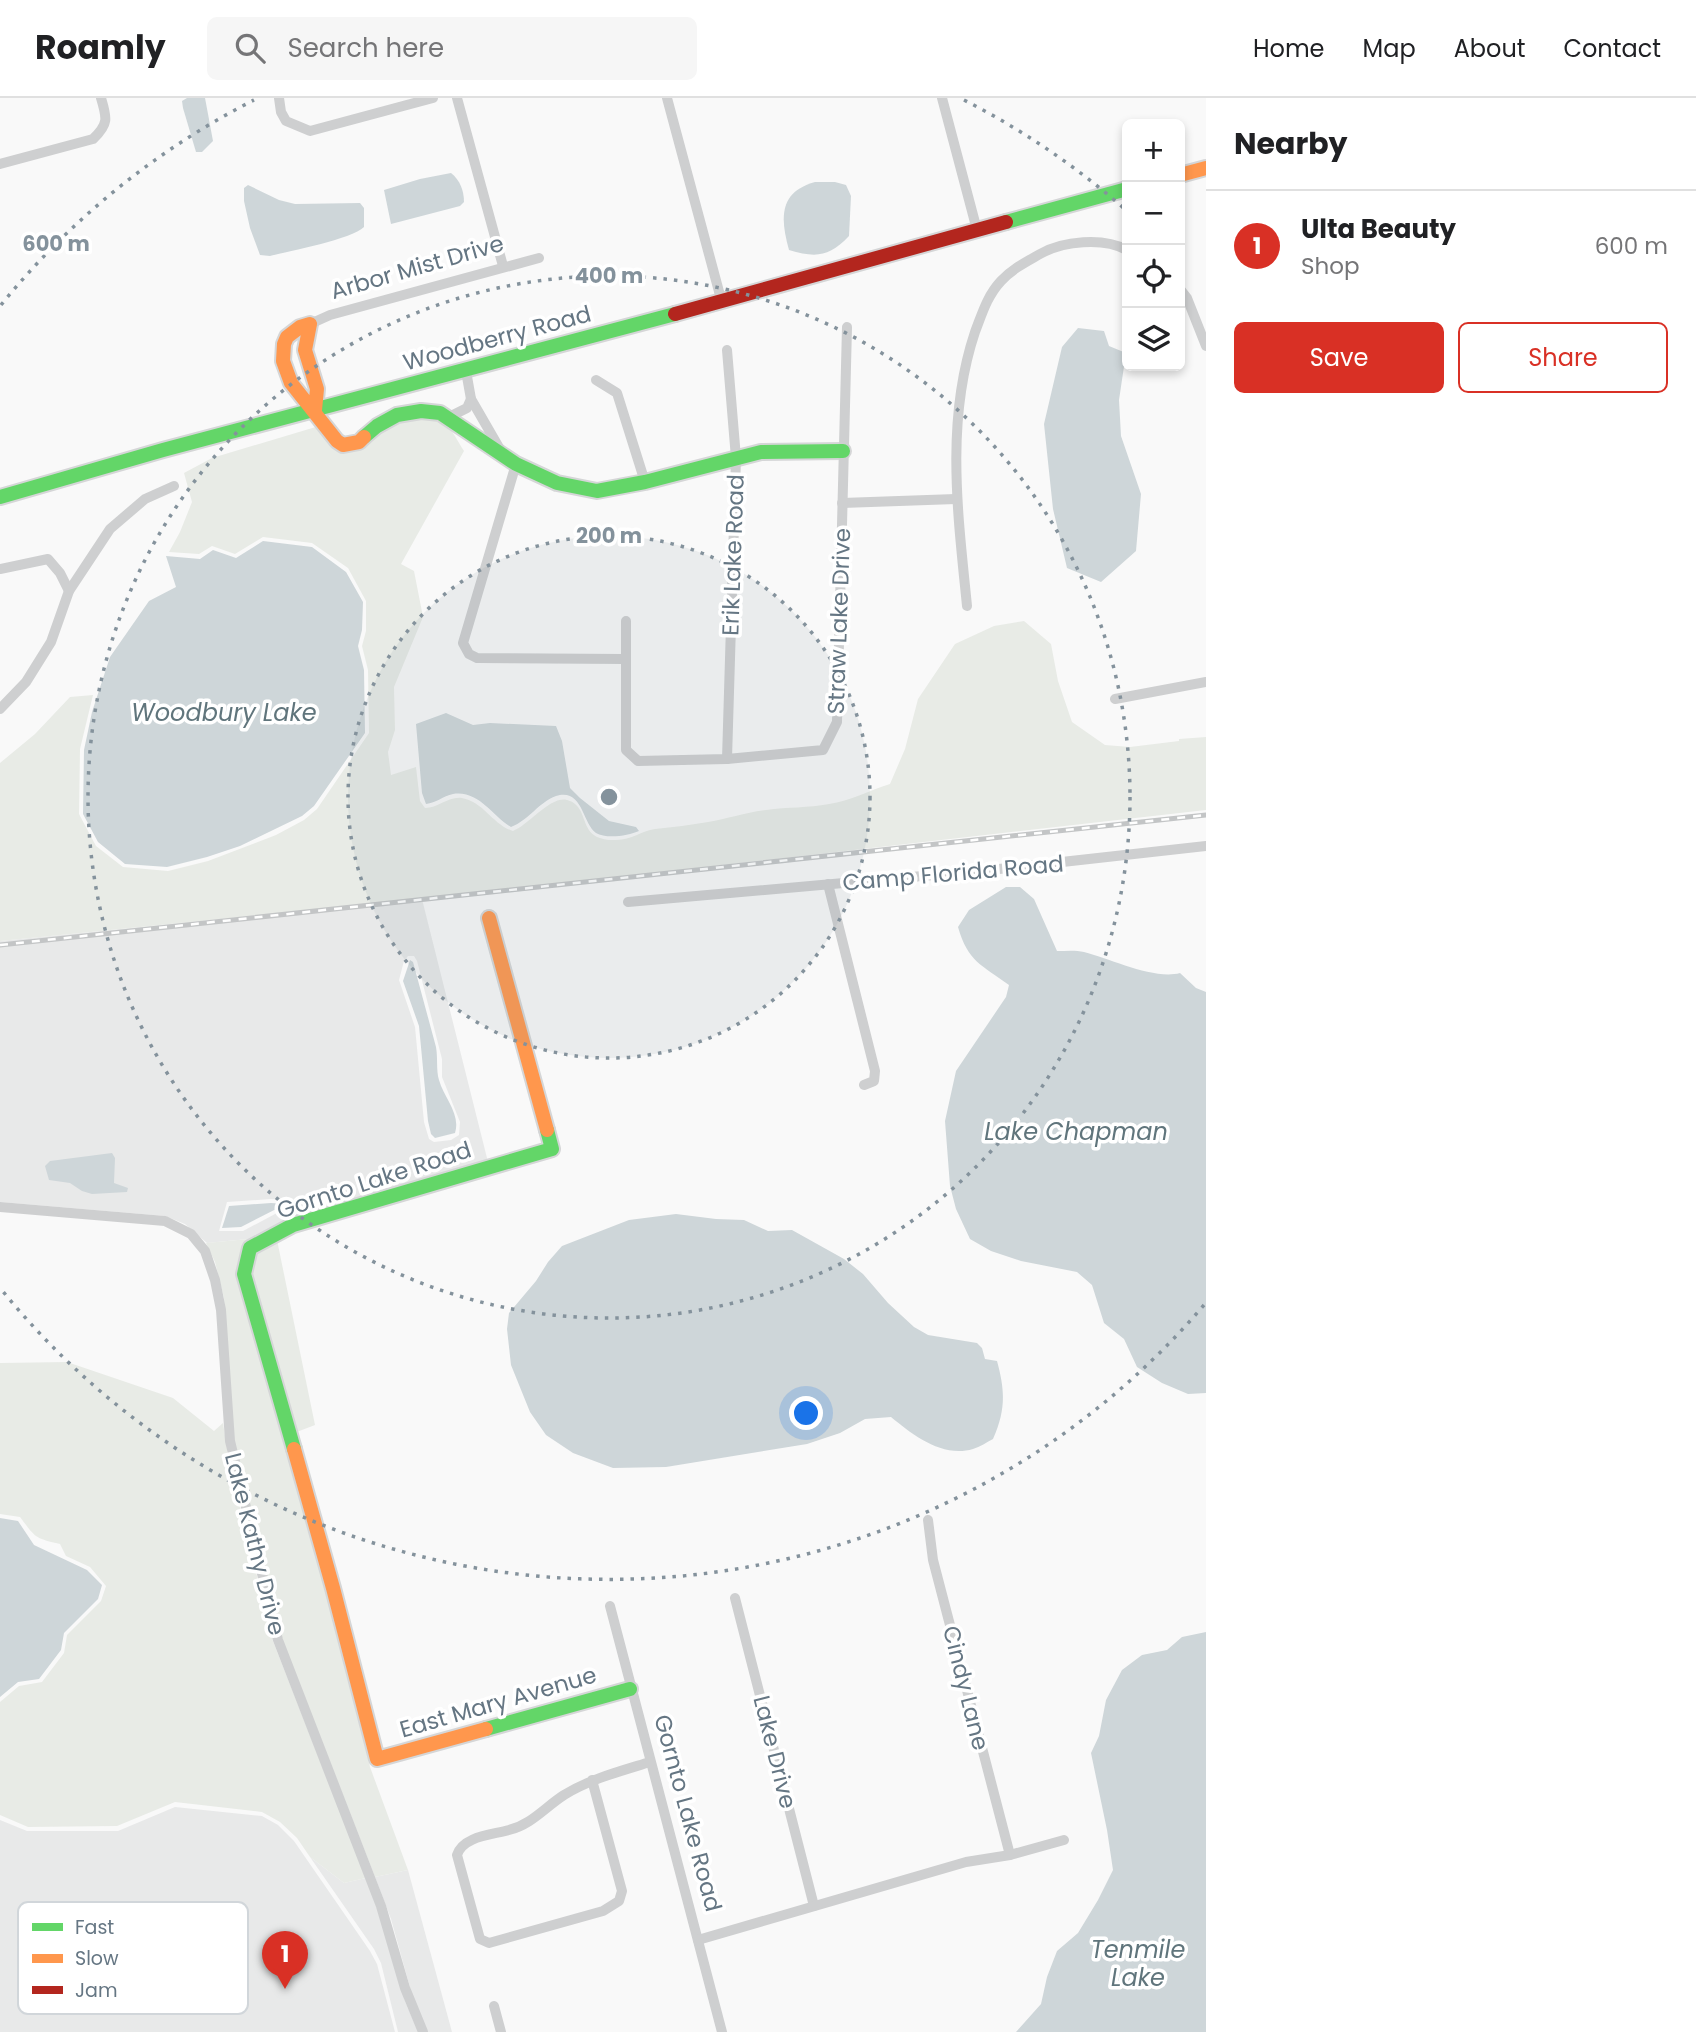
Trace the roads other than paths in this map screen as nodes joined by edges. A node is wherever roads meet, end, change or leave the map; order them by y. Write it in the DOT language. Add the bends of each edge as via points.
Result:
graph roads {
  1 [pos="102,98"];
  2 [pos="279,98"];
  3 [pos="433,98"];
  4 [pos="457,98"];
  5 [pos="667,98"];
  6 [pos="942,98"];
  7 [pos="0,162"];
  8 [pos="1206,168"];
  9 [pos="1185,174"];
  10 [pos="1122,190"];
  11 [pos="977,230"];
  12 [pos="1122,248"];
  13 [pos="539,258"];
  14 [pos="503,266"];
  15 [pos="1185,295"];
  16 [pos="721,299"];
  17 [pos="310,324"];
  18 [pos="847,327"];
  19 [pos="285,342"];
  20 [pos="306,345"];
  21 [pos="1206,346"];
  22 [pos="727,350"];
  23 [pos="466,371"];
  24 [pos="596,380"];
  25 [pos="471,399"];
  26 [pos="315,410"];
  27 [pos="447,418"];
  28 [pos="843,451"];
  29 [pos="736,458"];
  30 [pos="510,461"];
  31 [pos="645,482"];
  32 [pos="174,486"];
  33 [pos="0,497"];
  34 [pos="956,499"];
  35 [pos="842,503"];
  36 [pos="0,569"];
  37 [pos="69,592"];
  38 [pos="967,606"];
  39 [pos="626,621"];
  40 [pos="625,659"];
  41 [pos="1206,682"];
  42 [pos="1115,699"];
  43 [pos="0,709"];
  44 [pos="727,760"];
  45 [pos="1206,846"];
  46 [pos="828,884"];
  47 [pos="628,902"];
  48 [pos="489,918"];
  49 [pos="864,1085"];
  50 [pos="0,1207"];
  51 [pos="928,1520"];
  52 [pos="735,1598"];
  53 [pos="610,1606"];
  54 [pos="631,1689"];
  55 [pos="377,1759"];
  56 [pos="650,1762"];
  57 [pos="592,1780"];
  58 [pos="1063,1840"];
  59 [pos="1010,1854"];
  60 [pos="814,1906"];
  61 [pos="698,1940"];
  62 [pos="494,2006"];
  63 [pos="423,2032"];
  64 [pos="501,2032"];
  65 [pos="722,2032"];
  1 -- 7 [label="street" via="104,129 93,139"];
  2 -- 3 [label="street" via="286,121 310,131"];
  4 -- 14 [label="street"];
  5 -- 16 [label="street"];
  6 -- 11 [label="street"];
  8 -- 9 [label="street"];
  10 -- 11 [label="street, Woodberry Road"];
  11 -- 16 [label="street, Woodberry Road"];
  12 -- 34 [label="street" via="1085,242 1048,249 1014,268 987,299 966,359 956,426"];
  13 -- 14 [label="street, Arbor Mist Drive"];
  14 -- 17 [label="street, Arbor Mist Drive"];
  15 -- 21 [label="street"];
  16 -- 23 [label="street, Woodberry Road"];
  17 -- 19 [label="street, Arbor Mist Drive" via="298,327"];
  17 -- 20 [label="street, Arbor Mist Drive"];
  18 -- 28 [label="street, Straw Lake Drive"];
  19 -- 20 [label="street"];
  19 -- 26 [label="street" via="282,349 289,380"];
  20 -- 26 [label="street, Arbor Mist Drive" via="317,388"];
  22 -- 29 [label="street, Erik Lake Road"];
  23 -- 25 [label="street"];
  23 -- 26 [label="street, Woodberry Road"];
  24 -- 31 [label="street" via="617,393"];
  25 -- 27 [label="street" via="467,408"];
  25 -- 30 [label="street"];
  26 -- 27 [label="street" via="330,437 343,445 359,442 397,415 421,411"];
  26 -- 33 [label="street, Woodberry Road"];
  27 -- 30 [label="street"];
  28 -- 29 [label="street" via="761,452"];
  28 -- 35 [label="street, Straw Lake Drive"];
  29 -- 31 [label="street"];
  29 -- 44 [label="street, Erik Lake Road"];
  30 -- 31 [label="street" via="557,483 597,491"];
  30 -- 40 [label="street" via="463,643 469,654 477,658"];
  32 -- 37 [label="street" via="145,499 110,529"];
  34 -- 35 [label="street"];
  34 -- 38 [label="street"];
  35 -- 44 [label="street, Straw Lake Drive" via="837,722 823,750"];
  36 -- 37 [label="street" via="48,559"];
  37 -- 43 [label="street" via="51,642 26,682"];
  39 -- 40 [label="street, Straw Lake Drive"];
  40 -- 44 [label="street, Straw Lake Drive" via="626,750 638,761"];
  41 -- 42 [label="street"];
  45 -- 46 [label="street, Camp Florida Road"];
  46 -- 47 [label="street"];
  46 -- 49 [label="street, Camp Florida Road" via="875,1071 874,1081"];
  48 -- 55 [label="street, Gornto Lake Road" via="552,1149 293,1225 250,1248 244,1274"];
  50 -- 63 [label="street, Lake Kathy Drive" via="165,1221 191,1234 205,1251 221,1310 230,1441 278,1640 377,1895"];
  51 -- 59 [label="street, Cindy Lane" via="933,1560"];
  52 -- 60 [label="street, Lake Drive"];
  53 -- 54 [label="street, Gornto Lake Road"];
  54 -- 55 [label="street, East Mary Avenue"];
  54 -- 56 [label="street, Gornto Lake Road"];
  56 -- 57 [label="street"];
  56 -- 61 [label="street, Gornto Lake Road"];
  57 -- 57 [label="street" via="562,1796 531,1822 467,1841 459,1849 480,1939 489,1942 603,1911 619,1901 622,1891"];
  58 -- 59 [label="street"];
  59 -- 60 [label="street" via="966,1862"];
  60 -- 61 [label="street"];
  61 -- 65 [label="street, Gornto Lake Road"];
  62 -- 64 [label="street"];
}
